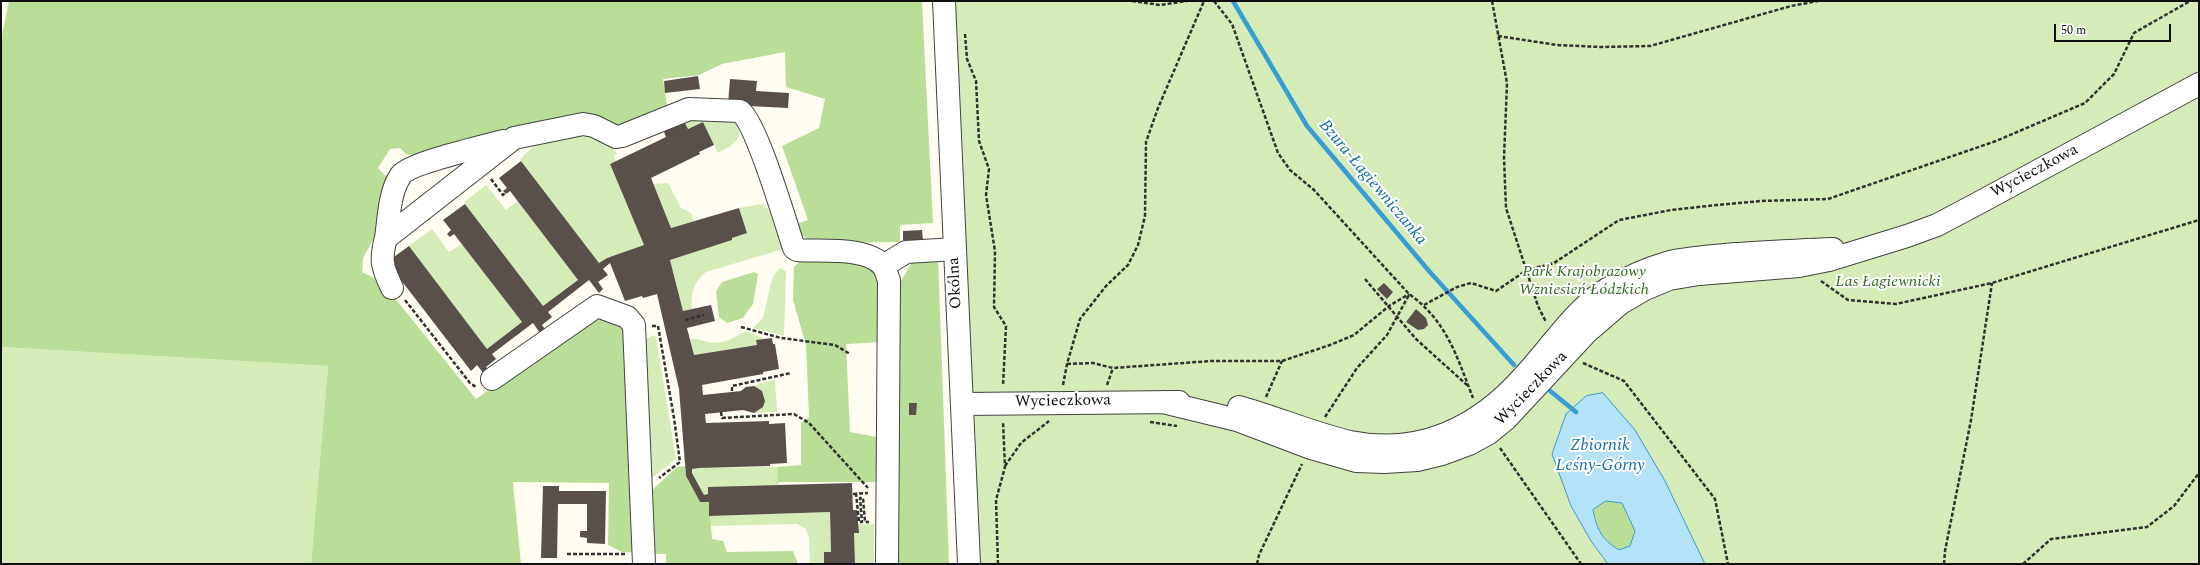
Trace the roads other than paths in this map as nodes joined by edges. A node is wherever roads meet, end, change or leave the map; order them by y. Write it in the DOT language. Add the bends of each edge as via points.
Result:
graph roads {
  1 [pos="944,1"];
  2 [pos="2199,84"];
  3 [pos="514,138"];
  4 [pos="386,238"];
  5 [pos="1866,247"];
  6 [pos="954,250"];
  7 [pos="883,266"];
  8 [pos="392,288"];
  9 [pos="492,379"];
  10 [pos="962,404"];
  11 [pos="1485,425"];
  12 [pos="644,564"];
  13 [pos="887,564"];
  14 [pos="969,564"];
  1 -- 6 [label="street, Okólna"];
  2 -- 5 [label="street, Wycieczkowa" via="1936,225"];
  3 -- 4 [label="street"];
  3 -- 4 [label="street" via="415,166 402,174 394,190"];
  3 -- 7 [label="street" via="583,124 594,126 616,137 689,109 740,111 746,116 756,138 794,248 852,252 870,256"];
  4 -- 8 [label="street" via="381,256 383,269"];
  5 -- 11 [label="street, Wycieczkowa" via="1829,260 1799,266 1699,274 1669,279 1644,289 1586,332 1521,404"];
  5 -- 11 [label="street, Wycieczkowa" via="1701,257 1670,262 1638,273 1607,289 1583,309 1500,401"];
  6 -- 7 [label="street" via="906,252"];
  6 -- 10 [label="street, Okólna"];
  7 -- 13 [label="street" via="890,280"];
  9 -- 12 [label="street" via="597,306 627,317 634,326"];
  10 -- 11 [label="street, Wycieczkowa" via="1163,402 1315,440 1378,444 1407,443"];
  10 -- 14 [label="street, Okólna"];
}
